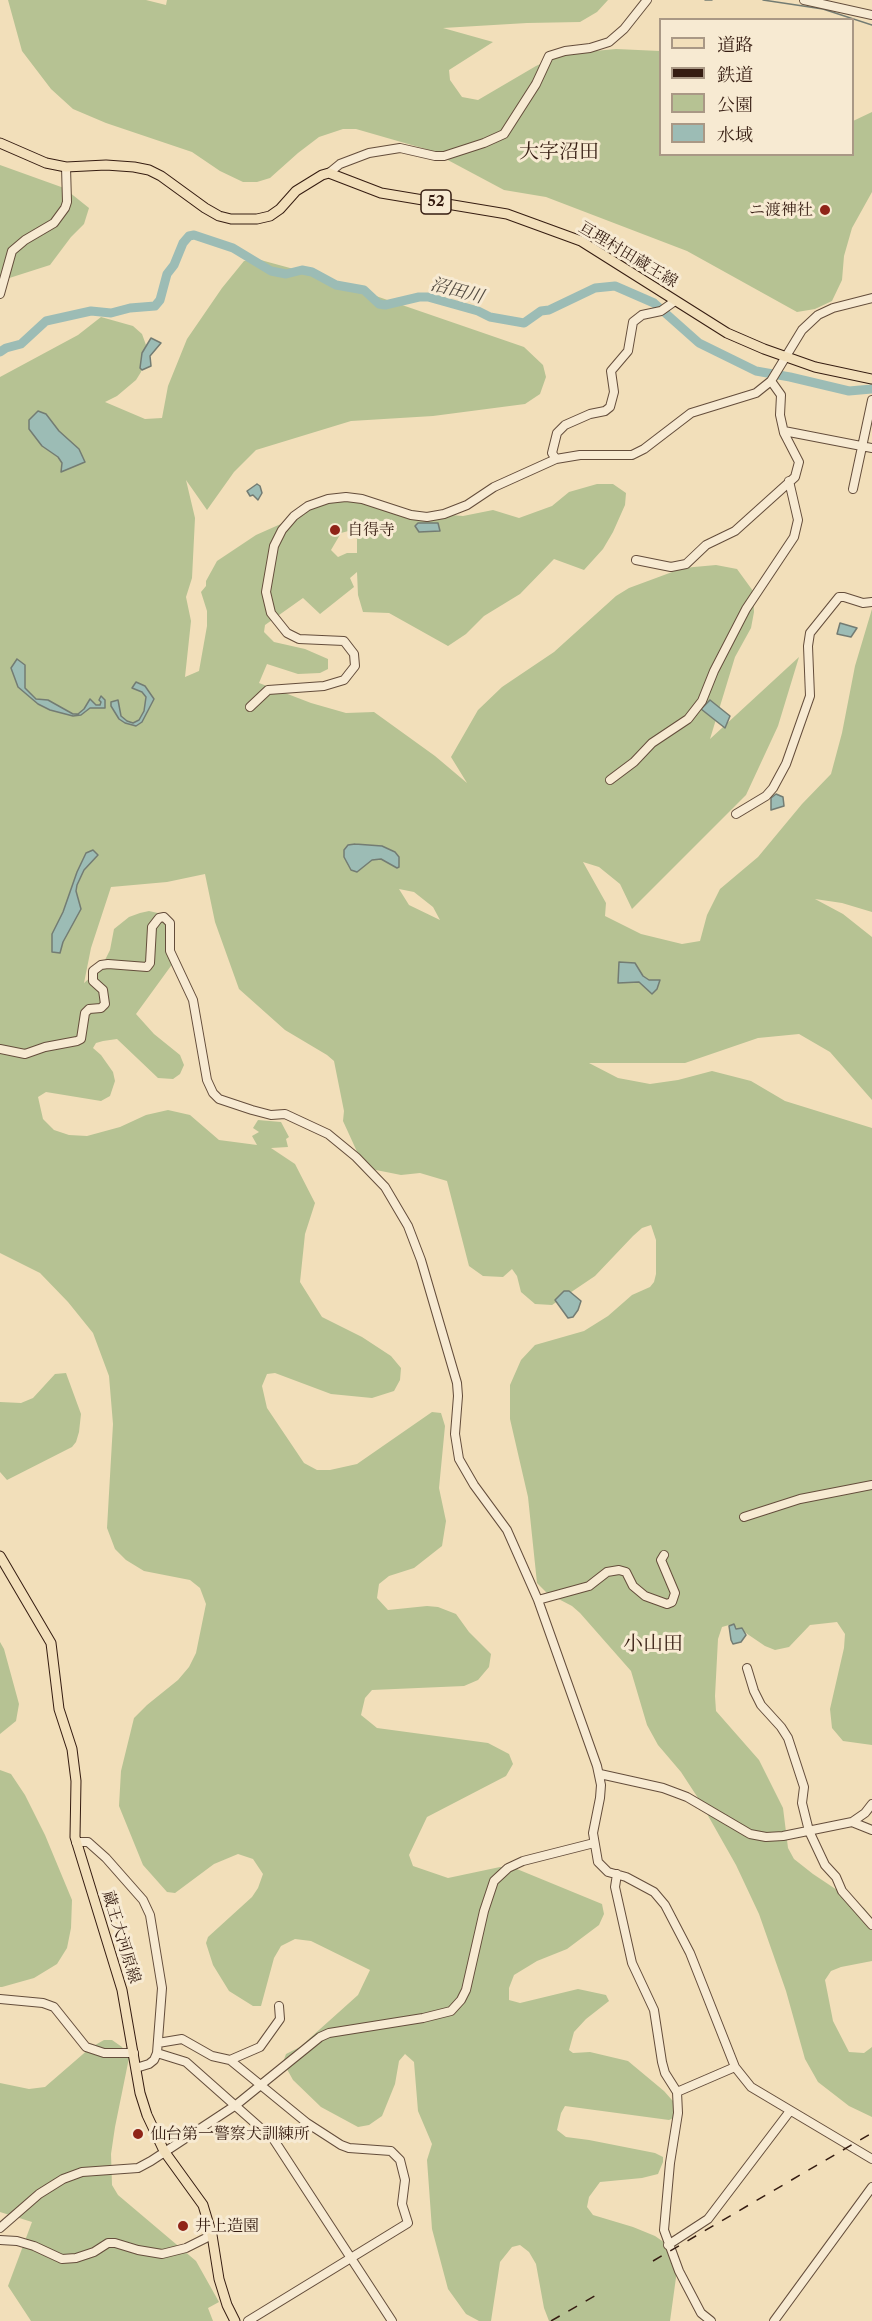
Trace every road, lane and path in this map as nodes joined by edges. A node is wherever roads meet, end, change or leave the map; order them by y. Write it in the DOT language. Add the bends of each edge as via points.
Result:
graph roads {
  1 [pos="647,0"];
  2 [pos="804,0"];
  3 [pos="872,15"];
  4 [pos="0,143"];
  5 [pos="66,168"];
  6 [pos="329,173"];
  7 [pos="0,294"];
  8 [pos="872,298"];
  9 [pos="675,301"];
  10 [pos="786,357"];
  11 [pos="872,379"];
  12 [pos="771,381"];
  13 [pos="872,400"];
  14 [pos="784,431"];
  15 [pos="862,446"];
  16 [pos="872,448"];
  17 [pos="556,459"];
  18 [pos="789,481"];
  19 [pos="853,489"];
  20 [pos="636,560"];
  21 [pos="872,602"];
  22 [pos="250,707"];
  23 [pos="609,780"];
  24 [pos="736,814"];
  25 [pos="0,1049"];
  26 [pos="872,1485"];
  27 [pos="744,1517"];
  28 [pos="664,1555"];
  29 [pos="0,1556"];
  30 [pos="538,1600"];
  31 [pos="747,1668"];
  32 [pos="600,1774"];
  33 [pos="872,1804"];
  34 [pos="852,1822"];
  35 [pos="872,1830"];
  36 [pos="809,1831"];
  37 [pos="76,1842"];
  38 [pos="594,1843"];
  39 [pos="616,1874"];
  40 [pos="872,1925"];
  41 [pos="0,1999"];
  42 [pos="279,2006"];
  43 [pos="158,2043"];
  44 [pos="134,2053"];
  45 [pos="156,2056"];
  46 [pos="230,2060"];
  47 [pos="735,2067"];
  48 [pos="136,2068"];
  49 [pos="262,2086"];
  50 [pos="677,2091"];
  51 [pos="236,2105"];
  52 [pos="790,2111"];
  53 [pos="164,2151"];
  54 [pos="872,2159"];
  55 [pos="872,2187"];
  56 [pos="0,2228"];
  57 [pos="212,2235"];
  58 [pos="0,2241"];
  59 [pos="668,2245"];
  60 [pos="350,2257"];
  61 [pos="235,2321"];
  62 [pos="249,2321"];
  63 [pos="392,2321"];
  64 [pos="711,2321"];
  65 [pos="774,2321"];
  1 -- 6 [label="street" via="609,42 549,56 504,134 444,156 400,148 369,153 340,164"];
  2 -- 3 [label="street"];
  4 -- 5 [label="main road"];
  5 -- 6 [label="main road" via="106,165 149,170 219,216 246,219 270,216 296,191"];
  5 -- 7 [label="street" via="64,208 54,223 12,251"];
  6 -- 9 [label="main road, 亘理村田蔵王線 / 52" via="381,193 507,214 542,225 615,260"];
  8 -- 10 [label="street" via="818,315 802,330"];
  9 -- 10 [label="main road, 亘理村田蔵王線 / 52" via="727,333"];
  9 -- 17 [label="street" via="662,311 642,315 633,322 626,356 611,371 614,392 610,406 565,425 557,434 552,453"];
  10 -- 11 [label="main road, 亘理村田蔵王線 / 52"];
  10 -- 12 [label="street"];
  12 -- 14 [label="street" via="781,395"];
  12 -- 17 [label="street" via="756,393 691,413 632,455"];
  13 -- 15 [label="street"];
  14 -- 15 [label="street"];
  14 -- 18 [label="street" via="799,462 795,477"];
  15 -- 16 [label="street"];
  15 -- 19 [label="street"];
  17 -- 22 [label="street" via="494,486 444,514 411,515 346,497 308,506 294,516 274,546 266,592 271,613 286,633 299,639 344,641 354,654 355,666 344,680 324,686 268,690"];
  18 -- 20 [label="street" via="735,531 706,545 686,564 671,567"];
  18 -- 23 [label="street" via="798,520 794,537 746,609 702,701 688,719 652,743"];
  21 -- 24 [label="street" via="838,597 810,633 810,696 786,764 766,796"];
  25 -- 30 [label="street" via="25,1054 81,1039 85,1013 105,1004 103,990 93,981 93,971 108,964 147,967 152,927 159,918 170,923 170,951 193,1000 207,1080 213,1093 219,1099 252,1110 285,1114 328,1134 385,1187 408,1226 422,1260 457,1383 455,1434 459,1459 507,1530"];
  26 -- 27 [label="street" via="800,1499"];
  28 -- 30 [label="street" via="661,1560 675,1593 667,1604 645,1596 633,1586 626,1572 619,1570 607,1572 589,1586"];
  29 -- 37 [label="main road, 蔵王大河原線" via="51,1643 59,1709 72,1749"];
  30 -- 32 [label="street"];
  31 -- 36 [label="street" via="761,1705 788,1738 804,1787 802,1803"];
  32 -- 36 [label="street" via="687,1797 758,1836"];
  32 -- 38 [label="street"];
  33 -- 34 [label="street"];
  34 -- 35 [label="street"];
  34 -- 36 [label="street"];
  36 -- 40 [label="street" via="842,1891"];
  37 -- 43 [label="street" via="88,1842 106,1858 147,1909 162,1988"];
  37 -- 44 [label="main road, 蔵王大河原線" via="114,1958"];
  38 -- 39 [label="street" via="601,1868"];
  38 -- 49 [label="street" via="523,1861 494,1881 466,1990 451,2011 329,2033"];
  39 -- 47 [label="street" via="640,1883 665,1905 690,1953"];
  39 -- 50 [label="street" via="615,1887 632,1963 654,2010 665,2073"];
  41 -- 44 [label="street" via="54,2007 86,2047 104,2053"];
  42 -- 46 [label="street" via="280,2019 260,2047"];
  43 -- 45 [label="street"];
  43 -- 46 [label="street" via="182,2039 212,2056"];
  44 -- 48 [label="main road, 蔵王大河原線"];
  45 -- 48 [label="street"];
  45 -- 51 [label="street" via="186,2062"];
  46 -- 49 [label="street"];
  47 -- 50 [label="street"];
  47 -- 52 [label="street" via="751,2087"];
  48 -- 53 [label="main road, 蔵王大河原線" via="147,2115"];
  49 -- 51 [label="street"];
  49 -- 60 [label="street" via="341,2145 391,2151 400,2160 405,2180 402,2204 408,2223"];
  50 -- 59 [label="street" via="678,2113 663,2230"];
  51 -- 53 [label="street"];
  51 -- 60 [label="street" via="274,2140"];
  52 -- 54 [label="street"];
  52 -- 59 [label="street" via="708,2219"];
  53 -- 56 [label="street" via="138,2168 82,2172 63,2179"];
  53 -- 57 [label="main road, 蔵王大河原線" via="203,2205"];
  55 -- 65 [label="street"];
  57 -- 58 [label="street" via="162,2254 108,2243 85,2255 62,2259 17,2241"];
  57 -- 61 [label="main road, 蔵王大河原線" via="219,2279"];
  59 -- 64 [label="street" via="701,2313"];
  60 -- 62 [label="street"];
  60 -- 63 [label="street"];
}
